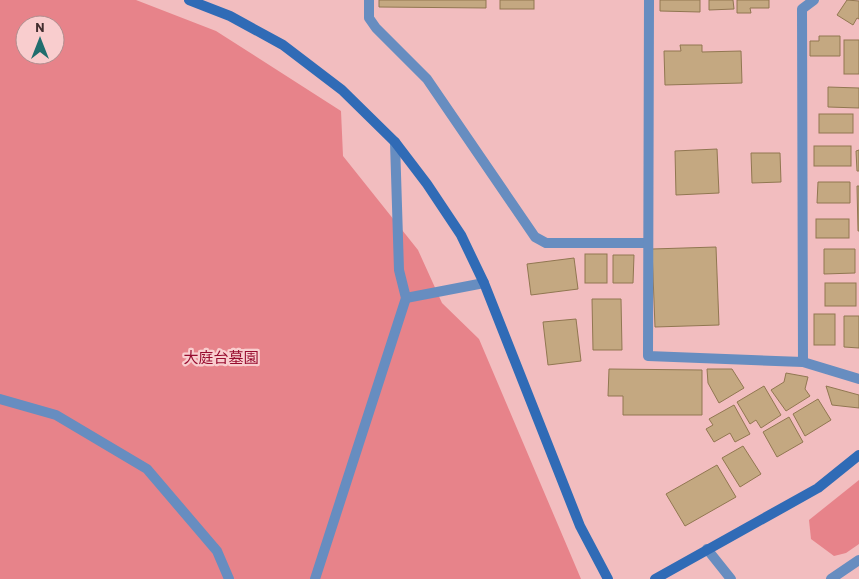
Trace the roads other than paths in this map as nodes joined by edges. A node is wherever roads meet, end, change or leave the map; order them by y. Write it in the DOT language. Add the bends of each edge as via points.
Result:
graph roads {
  1 [pos="190,0"];
  2 [pos="370,0"];
  3 [pos="649,0"];
  4 [pos="814,0"];
  5 [pos="395,142"];
  6 [pos="648,243"];
  7 [pos="484,283"];
  8 [pos="406,298"];
  9 [pos="803,362"];
  10 [pos="859,379"];
  11 [pos="0,398"];
  12 [pos="859,455"];
  13 [pos="708,549"];
  14 [pos="858,563"];
  15 [pos="229,579"];
  16 [pos="315,579"];
  17 [pos="608,579"];
  18 [pos="655,579"];
  19 [pos="731,579"];
  20 [pos="831,579"];
  1 -- 5 [label="street" via="230,16 283,45 342,90"];
  2 -- 6 [label="street" via="369,18 427,79 535,238 546,243"];
  3 -- 6 [label="street"];
  4 -- 9 [label="street" via="802,9"];
  5 -- 7 [label="street" via="461,236"];
  5 -- 8 [label="street" via="399,270"];
  6 -- 9 [label="street" via="648,356"];
  7 -- 8 [label="street"];
  7 -- 17 [label="street" via="580,526"];
  8 -- 16 [label="street"];
  9 -- 10 [label="street"];
  11 -- 15 [label="street" via="56,415 147,468 217,552"];
  12 -- 13 [label="street" via="818,488"];
  13 -- 18 [label="street"];
  13 -- 19 [label="street"];
  14 -- 20 [label="street"];
}
